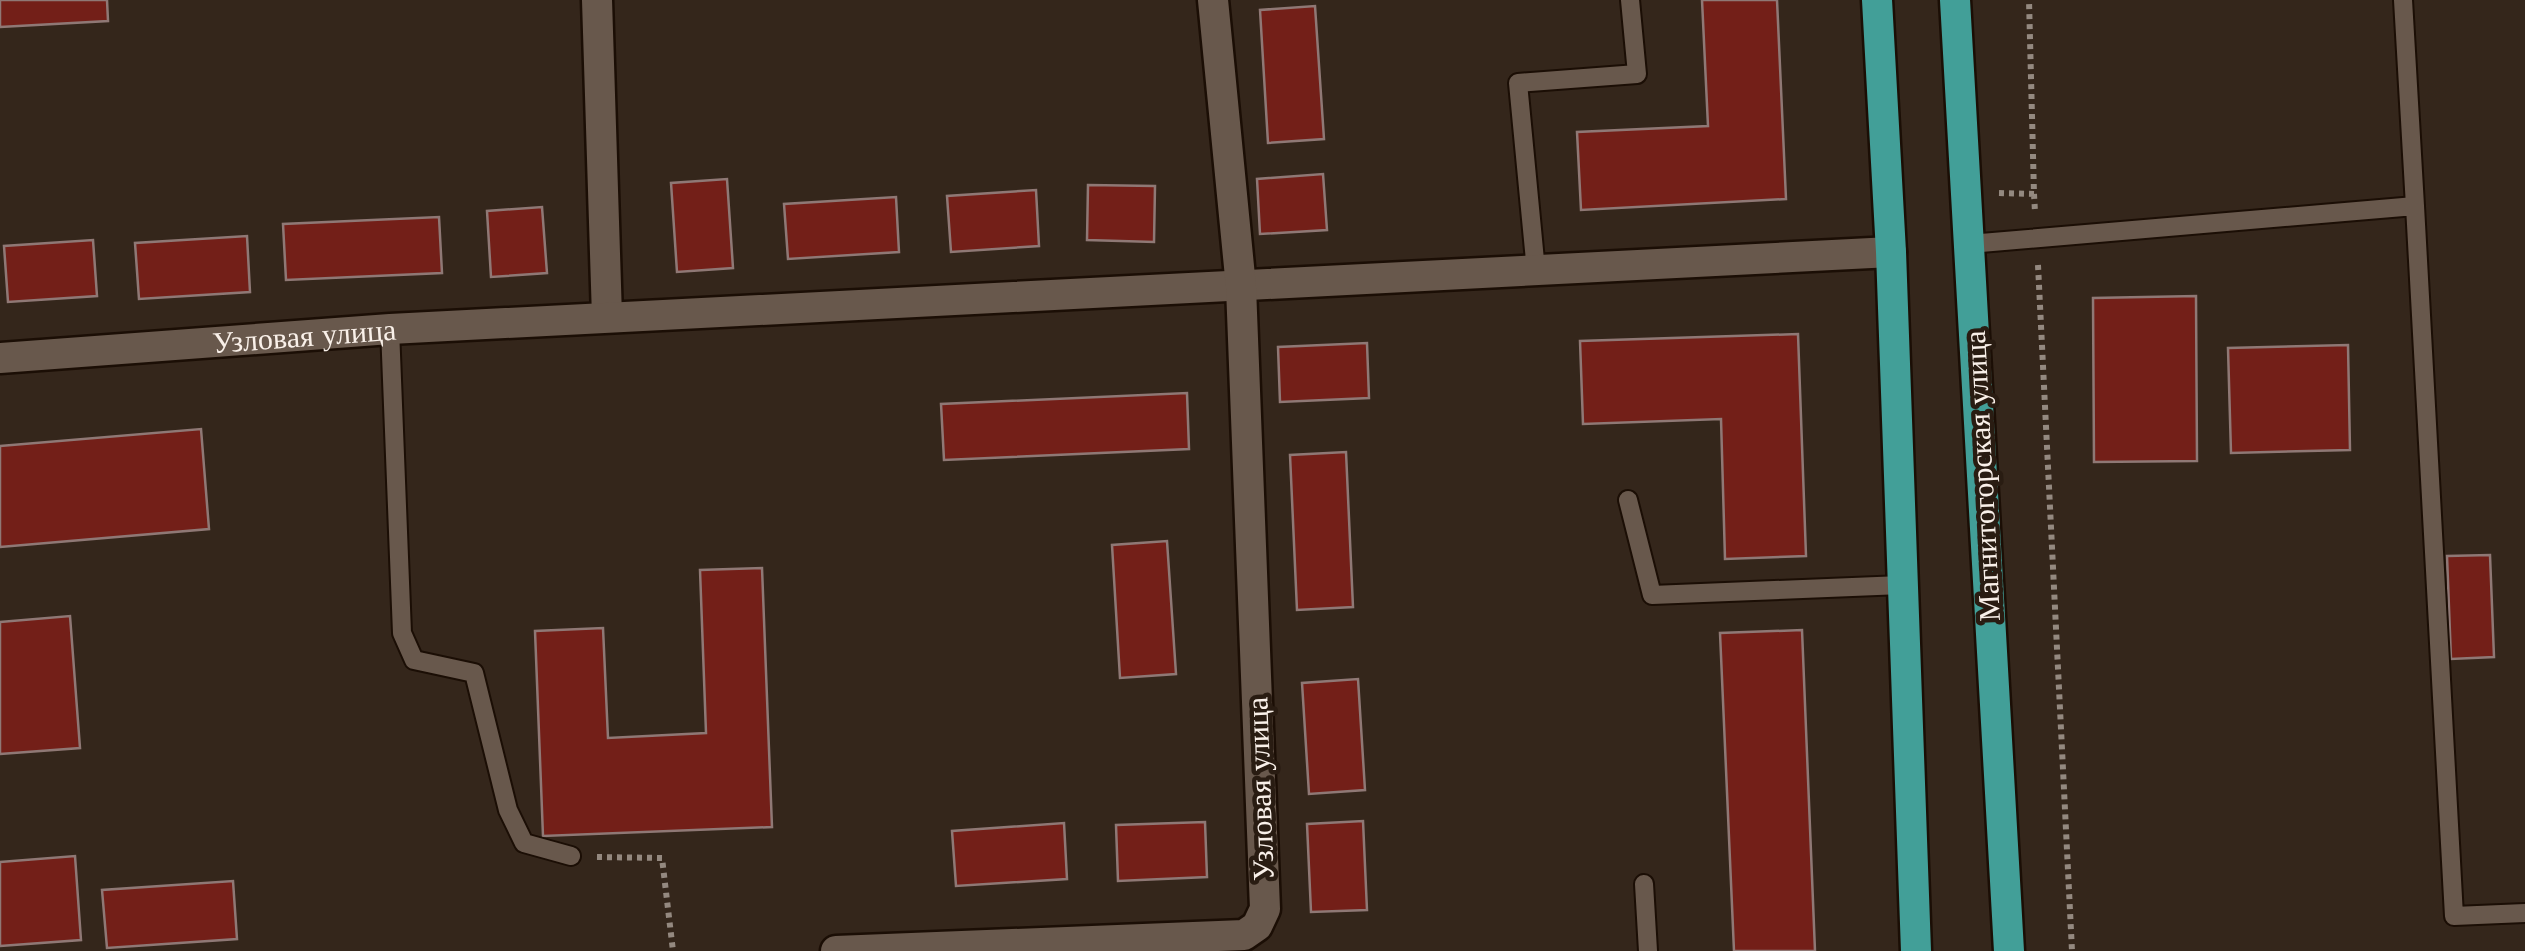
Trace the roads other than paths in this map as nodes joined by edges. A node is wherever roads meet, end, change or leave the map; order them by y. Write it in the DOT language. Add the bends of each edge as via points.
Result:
graph roads {
  1 [pos="597,0"];
  2 [pos="1213,0"];
  3 [pos="1630,0"];
  4 [pos="1877,0"];
  5 [pos="1955,0"];
  6 [pos="2402,0"];
  7 [pos="2414,206"];
  8 [pos="1969,244"];
  9 [pos="1891,252"];
  10 [pos="1536,271"];
  11 [pos="1241,287"];
  12 [pos="607,317"];
  13 [pos="390,328"];
  14 [pos="0,358"];
  15 [pos="1628,500"];
  16 [pos="1902,585"];
  17 [pos="571,856"];
  18 [pos="1644,884"];
  19 [pos="2525,913"];
  20 [pos="836,951"];
  21 [pos="1648,951"];
  22 [pos="1916,951"];
  23 [pos="2009,951"];
  1 -- 12 [label="street"];
  2 -- 11 [label="street, Узловая улица"];
  3 -- 10 [label="lane" via="1637,74 1518,82"];
  4 -- 9 [label="main road"];
  5 -- 8 [label="main road, Магнитогорская улица"];
  6 -- 7 [label="lane"];
  7 -- 8 [label="lane"];
  7 -- 19 [label="lane" via="2454,916"];
  8 -- 23 [label="main road, Магнитогорская улица"];
  9 -- 10 [label="street, Узловая улица"];
  9 -- 16 [label="main road"];
  10 -- 11 [label="street, Узловая улица"];
  11 -- 12 [label="street, Узловая улица"];
  11 -- 20 [label="street, Узловая улица" via="1264,909 1257,926 1244,935"];
  12 -- 13 [label="street, Узловая улица"];
  13 -- 14 [label="street, Узловая улица"];
  13 -- 17 [label="lane" via="402,633 414,660 474,673 508,810 524,844"];
  15 -- 16 [label="lane" via="1652,595"];
  16 -- 22 [label="main road"];
  18 -- 21 [label="lane"];
}
